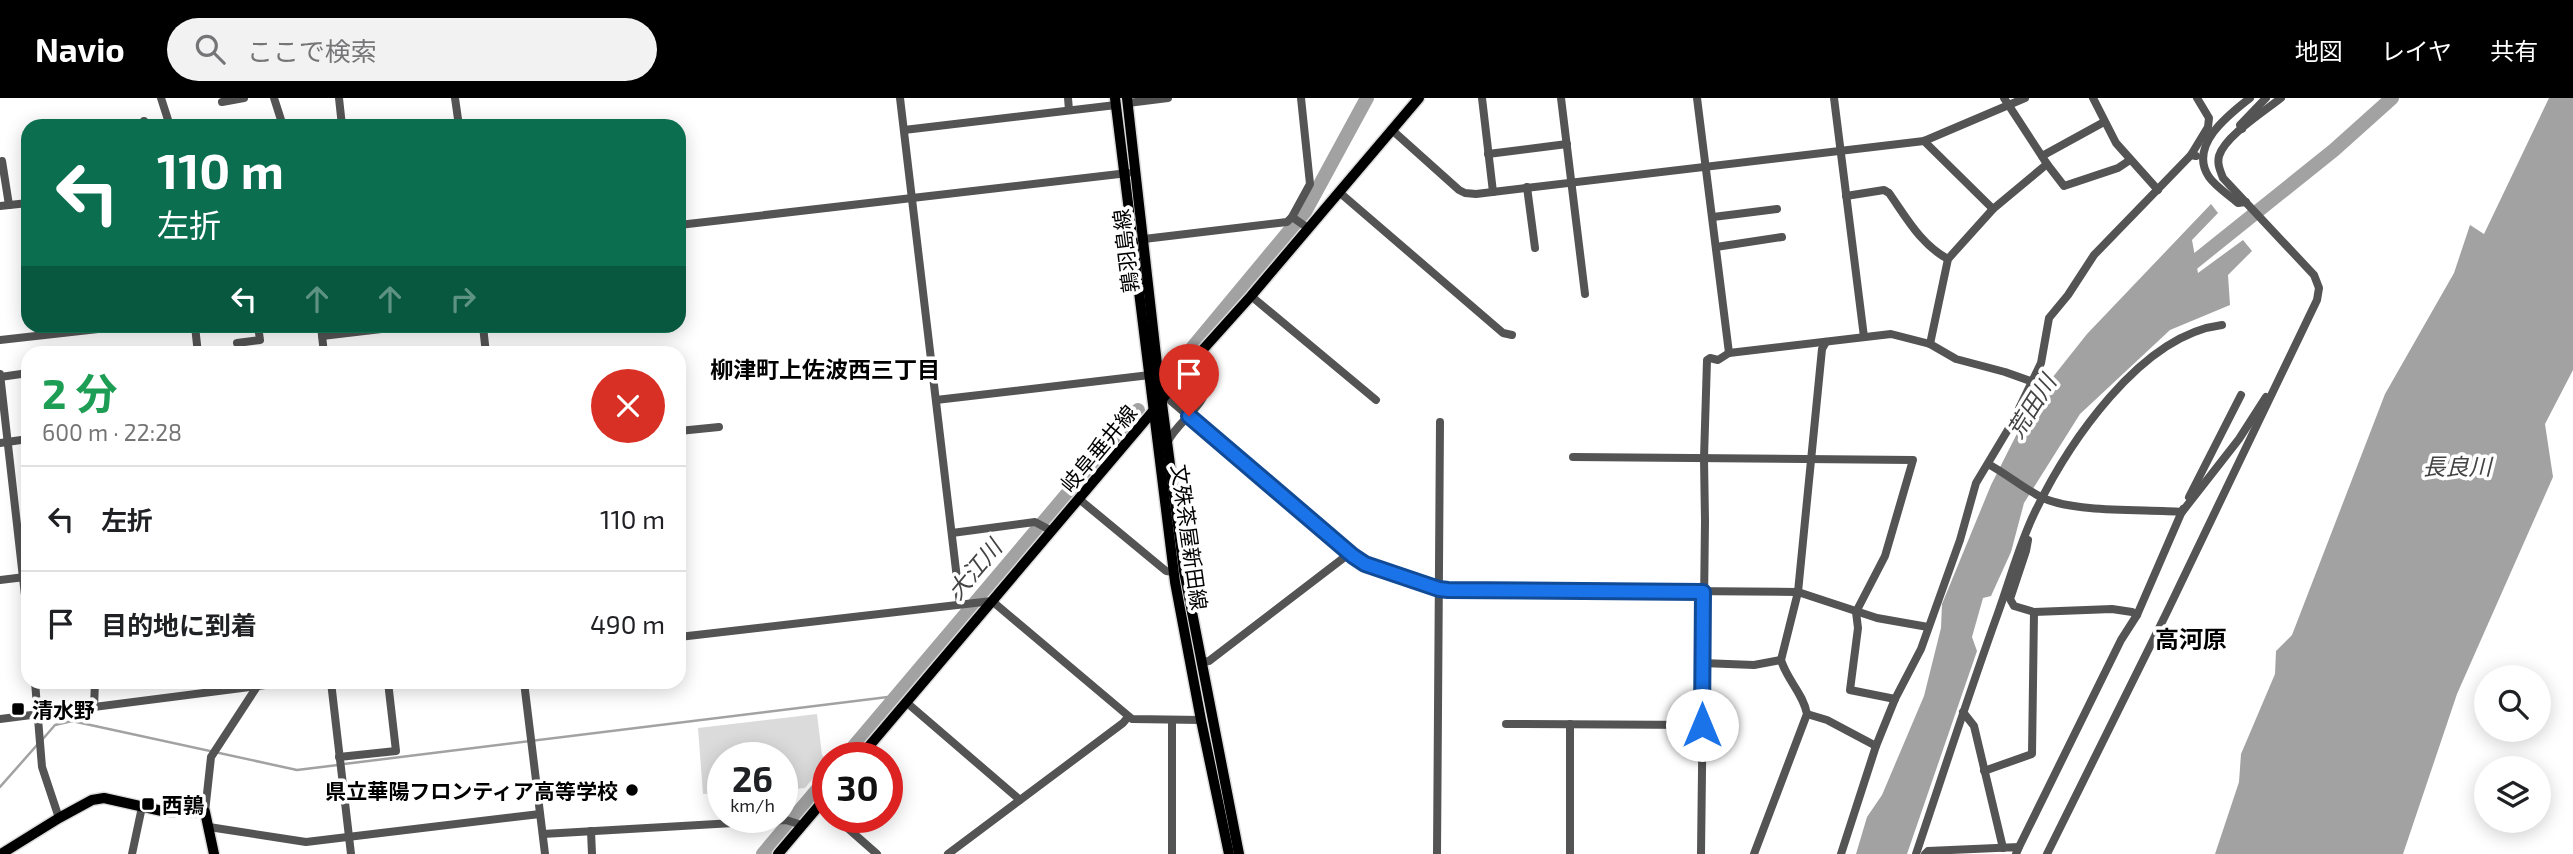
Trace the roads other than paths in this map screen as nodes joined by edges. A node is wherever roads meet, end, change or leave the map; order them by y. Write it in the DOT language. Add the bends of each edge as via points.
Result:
graph roads {
  1 [pos="161,98"];
  2 [pos="244,98"];
  3 [pos="274,98"];
  4 [pos="339,98"];
  5 [pos="455,98"];
  6 [pos="900,98"];
  7 [pos="1068,98"];
  8 [pos="1168,98"];
  9 [pos="1301,98"];
  10 [pos="1419,98"];
  11 [pos="1482,98"];
  12 [pos="1561,98"];
  13 [pos="1697,98"];
  14 [pos="1834,98"];
  15 [pos="2025,98"];
  16 [pos="2093,98"];
  17 [pos="2197,98"];
  18 [pos="2250,98"];
  19 [pos="2266,98"];
  20 [pos="2281,98"];
  21 [pos="1115,101"];
  22 [pos="1127,101"];
  23 [pos="2006,101"];
  24 [pos="222,102"];
  25 [pos="1069,110"];
  26 [pos="168,119"];
  27 [pos="281,119"];
  28 [pos="341,119"];
  29 [pos="457,119"];
  30 [pos="2104,121"];
  31 [pos="904,130"];
  32 [pos="1392,130"];
  33 [pos="2242,130"];
  34 [pos="1924,141"];
  35 [pos="1567,145"];
  36 [pos="1841,150"];
  37 [pos="1489,154"];
  38 [pos="2191,156"];
  39 [pos="2202,157"];
  40 [pos="2045,160"];
  41 [pos="2130,160"];
  42 [pos="2,161"];
  43 [pos="1706,167"];
  44 [pos="1129,173"];
  45 [pos="1572,182"];
  46 [pos="1527,187"];
  47 [pos="2158,190"];
  48 [pos="1339,192"];
  49 [pos="1493,192"];
  50 [pos="911,196"];
  51 [pos="1846,196"];
  52 [pos="2246,202"];
  53 [pos="5,206"];
  54 [pos="1777,209"];
  55 [pos="1993,209"];
  56 [pos="1713,217"];
  57 [pos="1299,222"];
  58 [pos="686,224"];
  59 [pos="1782,237"];
  60 [pos="1143,239"];
  61 [pos="1716,247"];
  62 [pos="1535,248"];
  63 [pos="1948,259"];
  64 [pos="1585,294"];
  65 [pos="1251,296"];
  66 [pos="2221,325"];
  67 [pos="57,333"];
  68 [pos="259,333"];
  69 [pos="338,333"];
  70 [pos="1508,334"];
  71 [pos="321,336"];
  72 [pos="1864,337"];
  73 [pos="0,340"];
  74 [pos="1826,342"];
  75 [pos="237,343"];
  76 [pos="1930,345"];
  77 [pos="323,346"];
  78 [pos="1728,353"];
  79 [pos="1189,365"];
  80 [pos="21,374"];
  81 [pos="0,375"];
  82 [pos="1150,375"];
  83 [pos="2033,382"];
  84 [pos="2273,391"];
  85 [pos="2241,395"];
  86 [pos="1163,398"];
  87 [pos="936,400"];
  88 [pos="1376,400"];
  89 [pos="1154,411"];
  90 [pos="1189,416"];
  91 [pos="1440,422"];
  92 [pos="719,427"];
  93 [pos="686,430"];
  94 [pos="4,442"];
  95 [pos="1167,443"];
  96 [pos="1573,457"];
  97 [pos="1704,458"];
  98 [pos="1812,460"];
  99 [pos="1990,465"];
  100 [pos="2041,496"];
  101 [pos="1079,499"];
  102 [pos="2182,512"];
  103 [pos="1049,529"];
  104 [pos="952,533"];
  105 [pos="2026,534"];
  106 [pos="21,550"];
  107 [pos="1353,556"];
  108 [pos="1174,572"];
  109 [pos="21,577"];
  110 [pos="0,580"];
  111 [pos="1439,589"];
  112 [pos="1703,592"];
  113 [pos="1798,592"];
  114 [pos="987,602"];
  115 [pos="964,603"];
  116 [pos="2034,611"];
  117 [pos="1857,612"];
  118 [pos="2137,615"];
  119 [pos="1928,627"];
  120 [pos="686,636"];
  121 [pos="1781,660"];
  122 [pos="1201,662"];
  123 [pos="1702,663"];
  124 [pos="36,689"];
  125 [pos="95,689"];
  126 [pos="222,689"];
  127 [pos="255,689"];
  128 [pos="332,689"];
  129 [pos="388,689"];
  130 [pos="525,689"];
  131 [pos="1895,699"];
  132 [pos="906,702"];
  133 [pos="94,707"];
  134 [pos="1963,712"];
  135 [pos="39,714"];
  136 [pos="1807,714"];
  137 [pos="0,719"];
  138 [pos="1133,719"];
  139 [pos="1200,720"];
  140 [pos="1172,721"];
  141 [pos="1506,724"];
  142 [pos="1570,724"];
  143 [pos="1702,725"];
  144 [pos="872,742"];
  145 [pos="1876,746"];
  146 [pos="339,757"];
  147 [pos="1984,771"];
  148 [pos="1020,800"];
  149 [pos="142,807"];
  150 [pos="205,812"];
  151 [pos="540,814"];
  152 [pos="59,818"];
  153 [pos="707,826"];
  154 [pos="209,827"];
  155 [pos="591,831"];
  156 [pos="790,833"];
  157 [pos="853,833"];
  158 [pos="543,834"];
  159 [pos="349,837"];
  160 [pos="2003,848"];
  161 [pos="2017,851"];
  162 [pos="7,852"];
  163 [pos="132,854"];
  164 [pos="214,854"];
  165 [pos="351,854"];
  166 [pos="545,854"];
  167 [pos="592,854"];
  168 [pos="778,854"];
  169 [pos="877,854"];
  170 [pos="948,854"];
  171 [pos="1172,854"];
  172 [pos="1229,854"];
  173 [pos="1239,854"];
  174 [pos="1437,854"];
  175 [pos="1570,854"];
  176 [pos="1702,854"];
  177 [pos="1754,854"];
  178 [pos="1841,854"];
  179 [pos="1916,854"];
  180 [pos="1925,854"];
  181 [pos="2047,854"];
  1 -- 26 [label="street"];
  2 -- 24 [label="street"];
  3 -- 27 [label="street"];
  4 -- 28 [label="street"];
  5 -- 29 [label="street"];
  6 -- 31 [label="street"];
  7 -- 25 [label="street"];
  8 -- 22 [label="street"];
  9 -- 57 [label="street" via="1310,184"];
  10 -- 32 [label="main road, 岐阜垂井線"];
  11 -- 37 [label="street"];
  12 -- 35 [label="street"];
  13 -- 43 [label="street"];
  14 -- 36 [label="street"];
  15 -- 23 [label="street"];
  16 -- 30 [label="street"];
  17 -- 38 [label="street" via="2209,118"];
  18 -- 39 [label="street" via="2223,122"];
  19 -- 33 [label="street" via="2240,125"];
  20 -- 33 [label="street"];
  21 -- 25 [label="street"];
  21 -- 44 [label="main road, 文殊茶屋新田線"];
  22 -- 44 [label="main road, 鶉羽島線"];
  23 -- 34 [label="street"];
  23 -- 40 [label="street"];
  25 -- 31 [label="street"];
  30 -- 40 [label="street"];
  30 -- 41 [label="street"];
  31 -- 50 [label="street"];
  32 -- 48 [label="main road, 岐阜垂井線"];
  32 -- 49 [label="street" via="1459,190"];
  33 -- 52 [label="street" via="2227,142 2218,165 2223,178"];
  34 -- 36 [label="street"];
  34 -- 55 [label="street"];
  35 -- 37 [label="street"];
  35 -- 45 [label="street"];
  36 -- 43 [label="street"];
  36 -- 51 [label="street"];
  37 -- 49 [label="street"];
  38 -- 39 [label="street"];
  38 -- 47 [label="street"];
  39 -- 52 [label="street" via="2210,178 2238,204"];
  40 -- 41 [label="street" via="2064,186"];
  40 -- 55 [label="street"];
  41 -- 47 [label="street"];
  42 -- 53 [label="street"];
  43 -- 45 [label="street"];
  43 -- 56 [label="street"];
  44 -- 50 [label="street"];
  44 -- 60 [label="main road, 鶉羽島線"];
  44 -- 82 [label="main road, 文殊茶屋新田線"];
  45 -- 46 [label="street"];
  45 -- 64 [label="street"];
  46 -- 49 [label="street"];
  46 -- 62 [label="street"];
  47 -- 83 [label="street" via="2094,256 2049,318"];
  48 -- 57 [label="main road, 岐阜垂井線"];
  48 -- 70 [label="street"];
  50 -- 58 [label="street"];
  50 -- 87 [label="street"];
  51 -- 63 [label="street" via="1889,193 1922,238"];
  51 -- 72 [label="street"];
  52 -- 84 [label="street" via="2305,263 2319,288"];
  54 -- 56 [label="street"];
  55 -- 63 [label="street"];
  56 -- 61 [label="street"];
  57 -- 60 [label="street"];
  57 -- 65 [label="main road, 岐阜垂井線"];
  59 -- 61 [label="street"];
  60 -- 86 [label="main road, 鶉羽島線"];
  61 -- 78 [label="street"];
  63 -- 76 [label="street"];
  65 -- 79 [label="main road, 岐阜垂井線"];
  65 -- 88 [label="street"];
  66 -- 100 [label="street" via="2205,327 2171,343 2107,398"];
  67 -- 73 [label="street"];
  68 -- 75 [label="street" via="260,340"];
  69 -- 71 [label="street"];
  71 -- 77 [label="street"];
  72 -- 74 [label="street"];
  72 -- 76 [label="street" via="1891,334"];
  74 -- 78 [label="street"];
  74 -- 98 [label="street"];
  76 -- 83 [label="street" via="1956,359"];
  78 -- 97 [label="street" via="1707,360"];
  79 -- 86 [label="main road, 岐阜垂井線"];
  79 -- 90 [label="street" via="1208,382"];
  80 -- 81 [label="street"];
  81 -- 94 [label="street"];
  82 -- 87 [label="street"];
  82 -- 89 [label="main road, 文殊茶屋新田線"];
  83 -- 99 [label="street"];
  84 -- 102 [label="street"];
  84 -- 181 [label="street"];
  85 -- 102 [label="street"];
  86 -- 89 [label="main road, 岐阜垂井線"];
  86 -- 90 [label="street"];
  86 -- 95 [label="main road, 文殊茶屋新田線"];
  87 -- 104 [label="street"];
  89 -- 101 [label="main road, 岐阜垂井線"];
  89 -- 108 [label="main road, 文殊茶屋新田線"];
  90 -- 95 [label="street"];
  90 -- 107 [label="street"];
  91 -- 111 [label="street"];
  92 -- 93 [label="street"];
  94 -- 106 [label="street"];
  95 -- 122 [label="main road, 文殊茶屋新田線"];
  96 -- 97 [label="street"];
  97 -- 98 [label="street"];
  97 -- 112 [label="street"];
  98 -- 113 [label="street"];
  98 -- 117 [label="street" via="1913,460 1885,556"];
  99 -- 100 [label="street"];
  99 -- 119 [label="street" via="1976,483"];
  100 -- 102 [label="street" via="2114,510"];
  100 -- 105 [label="street"];
  101 -- 103 [label="main road, 岐阜垂井線"];
  101 -- 108 [label="street" via="1166,571"];
  102 -- 118 [label="street"];
  103 -- 104 [label="street" via="1035,522"];
  103 -- 114 [label="main road, 岐阜垂井線"];
  104 -- 115 [label="street"];
  105 -- 116 [label="street" via="2026,551 2010,599 2014,606"];
  105 -- 134 [label="street"];
  107 -- 111 [label="street"];
  107 -- 122 [label="street" via="1209,661"];
  108 -- 139 [label="main road, 文殊茶屋新田線"];
  109 -- 110 [label="street"];
  111 -- 112 [label="street"];
  111 -- 174 [label="street"];
  112 -- 113 [label="street"];
  112 -- 123 [label="street"];
  113 -- 117 [label="street"];
  113 -- 121 [label="street"];
  114 -- 115 [label="street"];
  114 -- 132 [label="main road, 岐阜垂井線"];
  114 -- 138 [label="street"];
  115 -- 120 [label="street"];
  116 -- 118 [label="street" via="2112,609"];
  116 -- 147 [label="street" via="2032,754"];
  117 -- 119 [label="street"];
  117 -- 131 [label="street" via="1850,691"];
  118 -- 161 [label="street"];
  119 -- 131 [label="street"];
  121 -- 123 [label="street" via="1754,665"];
  121 -- 136 [label="street"];
  122 -- 173 [label="main road, 文殊茶屋新田線"];
  123 -- 143 [label="street"];
  124 -- 135 [label="street"];
  125 -- 133 [label="street"];
  126 -- 133 [label="street"];
  127 -- 150 [label="street" via="213,753"];
  128 -- 146 [label="street"];
  129 -- 146 [label="street" via="396,751"];
  130 -- 151 [label="street"];
  131 -- 145 [label="street"];
  132 -- 144 [label="main road, 岐阜垂井線"];
  132 -- 148 [label="street"];
  133 -- 135 [label="street"];
  134 -- 147 [label="street" via="1973,726"];
  134 -- 179 [label="street"];
  135 -- 137 [label="street"];
  135 -- 152 [label="street" via="41,767"];
  136 -- 145 [label="street"];
  136 -- 177 [label="street"];
  138 -- 140 [label="street"];
  138 -- 148 [label="street"];
  139 -- 140 [label="street"];
  139 -- 172 [label="main road, 文殊茶屋新田線"];
  140 -- 171 [label="street"];
  141 -- 142 [label="street"];
  142 -- 143 [label="street"];
  142 -- 175 [label="street"];
  143 -- 176 [label="street"];
  145 -- 178 [label="street"];
  146 -- 159 [label="street"];
  147 -- 160 [label="street"];
  148 -- 170 [label="street"];
  149 -- 150 [label="main road"];
  149 -- 152 [label="main road" via="104,798 81,804"];
  149 -- 163 [label="street"];
  150 -- 154 [label="main road"];
  151 -- 158 [label="street"];
  151 -- 159 [label="street"];
  152 -- 162 [label="main road"];
  153 -- 155 [label="street"];
  154 -- 159 [label="street" via="281,836 293,842"];
  154 -- 164 [label="main road"];
  155 -- 158 [label="street"];
  155 -- 167 [label="street"];
  156 -- 168 [label="main road"];
  157 -- 169 [label="street"];
  158 -- 166 [label="street"];
  159 -- 165 [label="street"];
  160 -- 161 [label="street"];
  160 -- 180 [label="street"];
}
